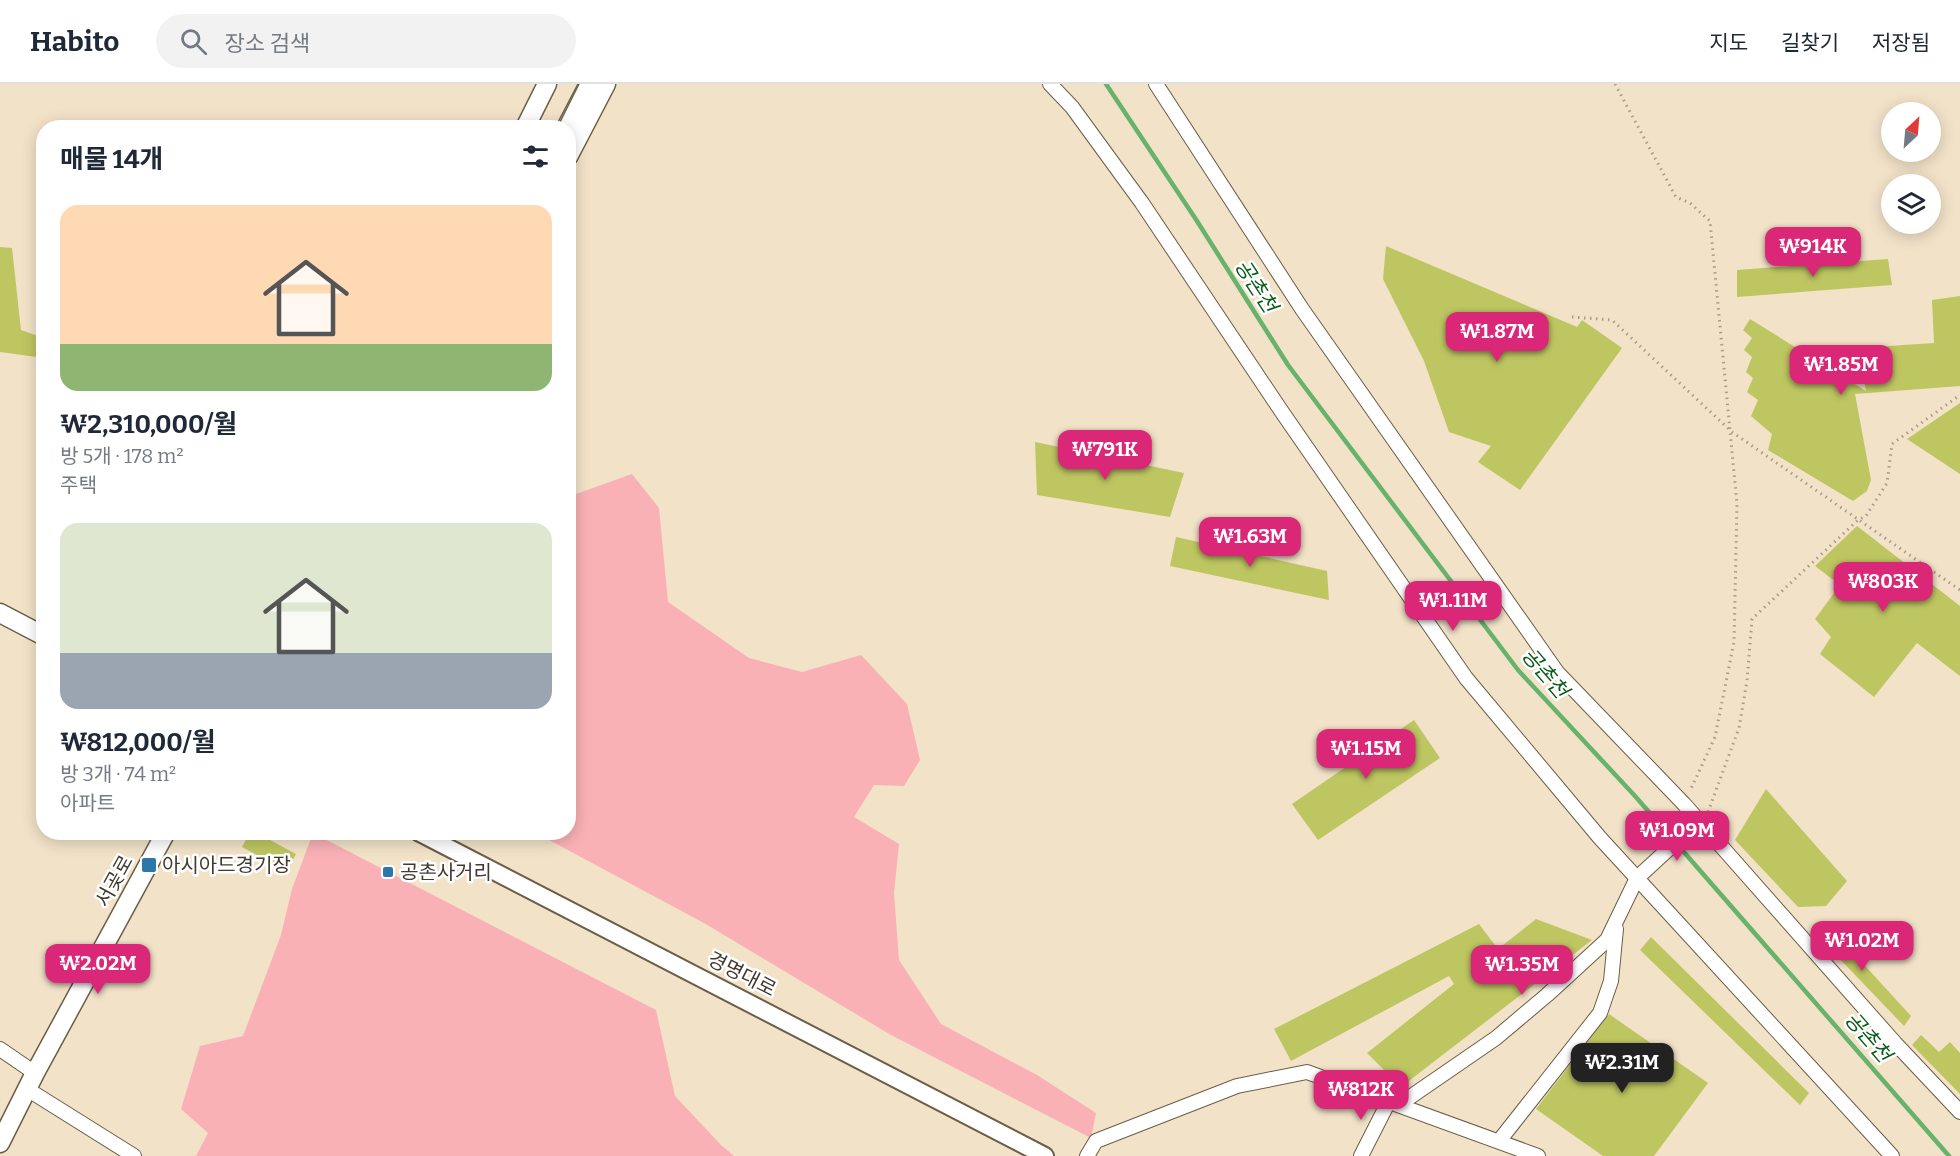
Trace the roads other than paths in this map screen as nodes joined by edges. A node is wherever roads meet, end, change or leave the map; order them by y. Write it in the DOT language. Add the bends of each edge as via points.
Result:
graph roads {
  1 [pos="548,84"];
  2 [pos="589,84"];
  3 [pos="606,84"];
  4 [pos="1050,84"];
  5 [pos="1156,84"];
  6 [pos="529,120"];
  7 [pos="570,120"];
  8 [pos="576,142"];
  9 [pos="0,613"];
  10 [pos="36,632"];
  11 [pos="1695,825"];
  12 [pos="162,840"];
  13 [pos="433,840"];
  14 [pos="1640,875"];
  15 [pos="1618,918"];
  16 [pos="0,1049"];
  17 [pos="31,1081"];
  18 [pos="1395,1103"];
  19 [pos="1960,1113"];
  20 [pos="1499,1141"];
  21 [pos="0,1143"];
  22 [pos="134,1156"];
  23 [pos="1045,1156"];
  24 [pos="1087,1156"];
  25 [pos="1361,1156"];
  26 [pos="1538,1156"];
  27 [pos="1892,1156"];
  1 -- 6 [label="main road"];
  2 -- 7 [label="main road"];
  3 -- 8 [label="main road"];
  4 -- 14 [label="street" via="1072,107 1142,203 1466,678"];
  5 -- 11 [label="street" via="1302,309 1557,672 1684,804"];
  9 -- 10 [label="main road"];
  11 -- 14 [label="street"];
  11 -- 19 [label="street"];
  12 -- 17 [label="main road, 서곶로"];
  13 -- 23 [label="street, 경명대로"];
  14 -- 15 [label="street"];
  14 -- 27 [label="street"];
  15 -- 18 [label="street" via="1607,940 1496,1038"];
  15 -- 20 [label="street" via="1611,981 1600,1013"];
  16 -- 17 [label="street"];
  17 -- 21 [label="main road, 서곶로"];
  17 -- 22 [label="street"];
  18 -- 20 [label="street"];
  18 -- 24 [label="street" via="1307,1072 1237,1086 1096,1141"];
  18 -- 25 [label="street"];
  20 -- 26 [label="street"];
}
